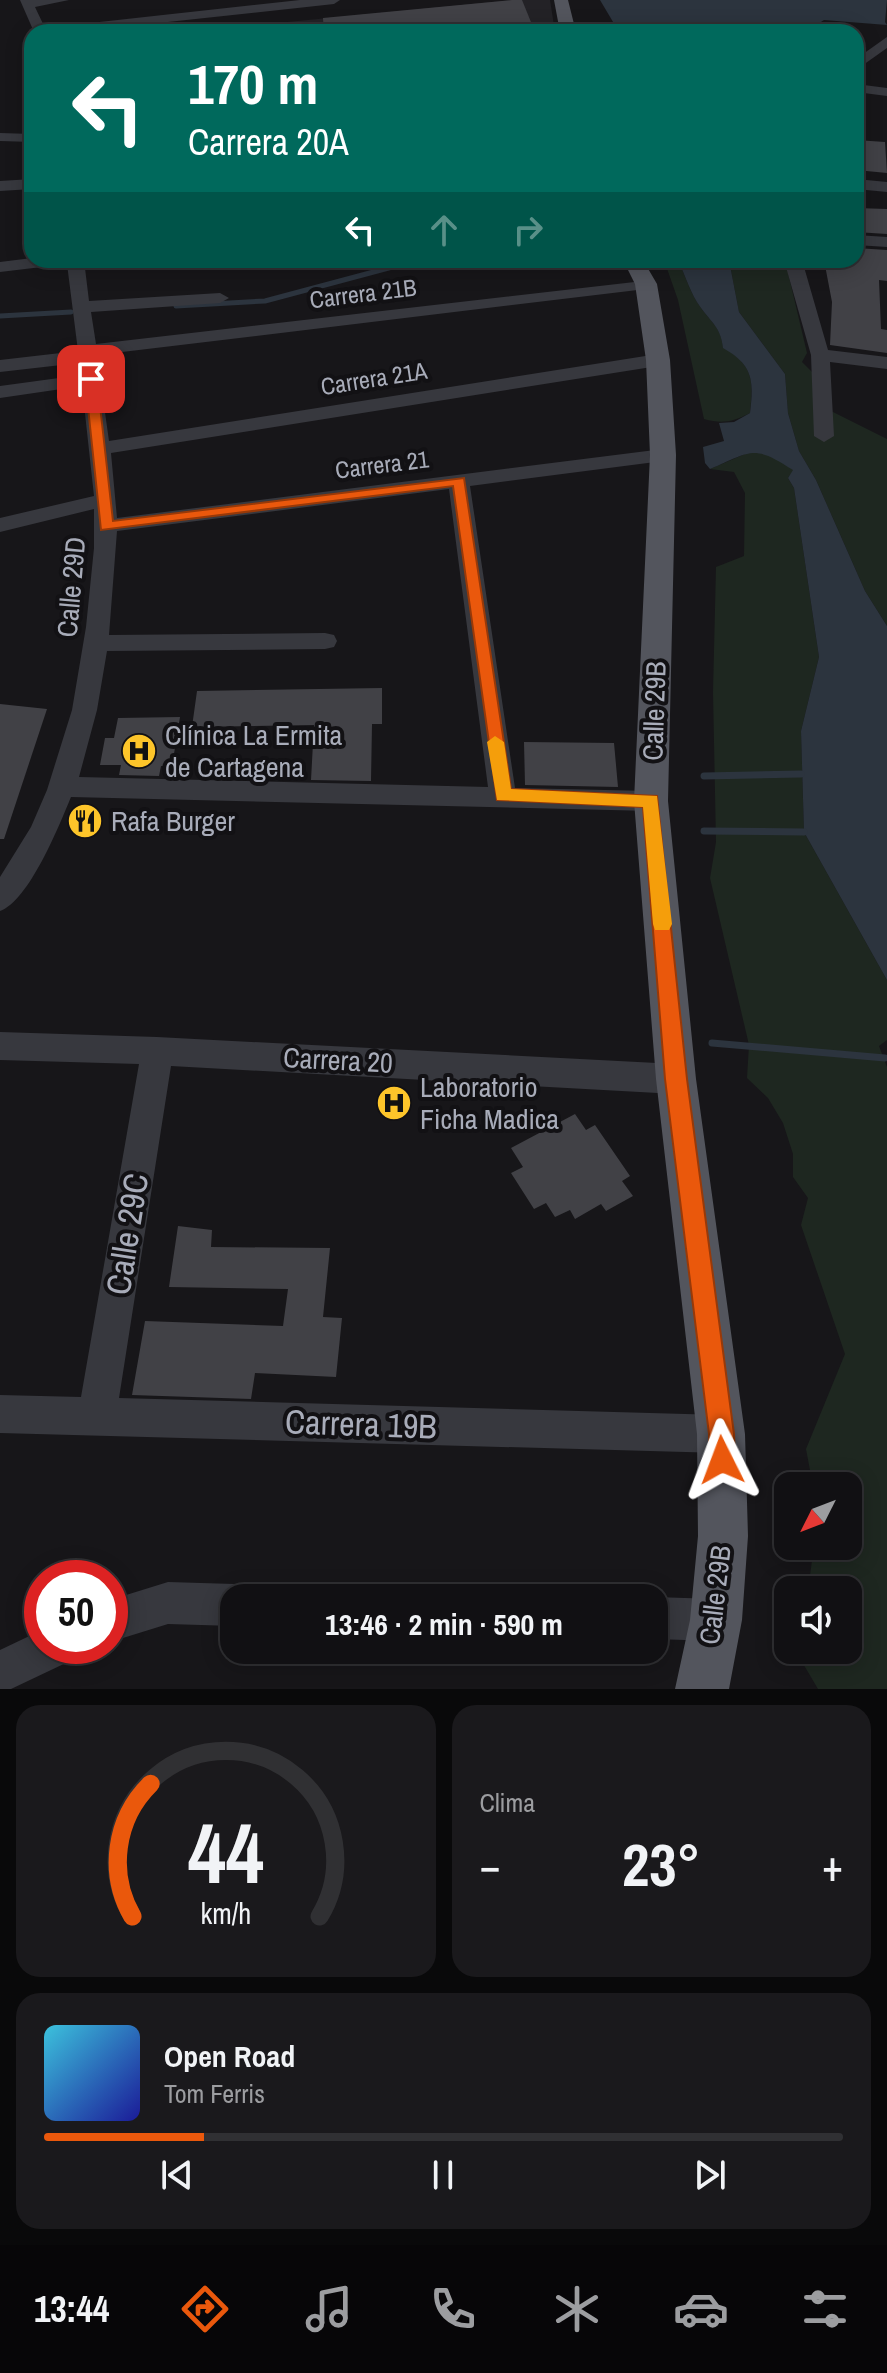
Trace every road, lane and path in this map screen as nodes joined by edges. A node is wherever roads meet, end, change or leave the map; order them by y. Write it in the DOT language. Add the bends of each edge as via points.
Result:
graph roads {
  1 [pos="63,0"];
  2 [pos="330,0"];
  3 [pos="561,0"];
  4 [pos="27,2"];
  5 [pos="190,22"];
  6 [pos="37,24"];
  7 [pos="160,24"];
  8 [pos="181,24"];
  9 [pos="566,24"];
  10 [pos="887,41"];
  11 [pos="864,60"];
  12 [pos="864,89"];
  13 [pos="887,92"];
  14 [pos="0,137"];
  15 [pos="24,138"];
  16 [pos="24,184"];
  17 [pos="864,185"];
  18 [pos="0,186"];
  19 [pos="887,187"];
  20 [pos="864,241"];
  21 [pos="887,242"];
  22 [pos="24,264"];
  23 [pos="0,267"];
  24 [pos="76,268"];
  25 [pos="795,268"];
  26 [pos="640,272"];
  27 [pos="220,298"];
  28 [pos="80,307"];
  29 [pos="820,355"];
  30 [pos="658,360"];
  31 [pos="88,362"];
  32 [pos="887,363"];
  33 [pos="0,366"];
  34 [pos="0,392"];
  35 [pos="824,436"];
  36 [pos="99,449"];
  37 [pos="663,455"];
  38 [pos="459,481"];
  39 [pos="103,500"];
  40 [pos="0,525"];
  41 [pos="106,526"];
  42 [pos="325,641"];
  43 [pos="98,643"];
  44 [pos="63,787"];
  45 [pos="503,796"];
  46 [pos="651,801"];
  47 [pos="9,876"];
  48 [pos="0,899"];
  49 [pos="0,1046"];
  50 [pos="157,1051"];
  51 [pos="676,1079"];
  52 [pos="0,1414"];
  53 [pos="97,1416"];
  54 [pos="721,1434"];
  55 [pos="220,1605"];
  56 [pos="128,1615"];
  57 [pos="668,1618"];
  58 [pos="716,1620"];
  59 [pos="24,1661"];
  60 [pos="0,1672"];
  61 [pos="702,1689"];
  1 -- 4 [label="street"];
  2 -- 5 [label="street"];
  3 -- 9 [label="main road"];
  4 -- 6 [label="street"];
  5 -- 7 [label="street"];
  5 -- 8 [label="street"];
  10 -- 11 [label="street"];
  12 -- 13 [label="street"];
  14 -- 15 [label="street"];
  16 -- 18 [label="street"];
  17 -- 19 [label="street"];
  20 -- 21 [label="street"];
  22 -- 23 [label="street"];
  24 -- 28 [label="street, Calle 29D"];
  25 -- 29 [label="street"];
  26 -- 30 [label="main road, Calle 29B"];
  26 -- 31 [label="street, Carrera 21B"];
  27 -- 28 [label="street"];
  28 -- 31 [label="street, Calle 29D"];
  29 -- 32 [label="street"];
  29 -- 35 [label="street"];
  30 -- 36 [label="street, Carrera 21A"];
  30 -- 37 [label="main road, Calle 29B"];
  31 -- 33 [label="street"];
  31 -- 34 [label="street"];
  31 -- 36 [label="street, Calle 29D"];
  36 -- 39 [label="street, Calle 29D"];
  37 -- 38 [label="street, Carrera 21"];
  37 -- 46 [label="main road, Calle 29B"];
  38 -- 41 [label="street, Carrera 21"];
  38 -- 45 [label="street"];
  39 -- 40 [label="street"];
  39 -- 41 [label="street, Calle 29D"];
  41 -- 43 [label="street, Calle 29D"];
  42 -- 43 [label="street"];
  43 -- 44 [label="street, Calle 29D" via="82,727"];
  44 -- 45 [label="street"];
  44 -- 47 [label="street, Calle 29D"];
  45 -- 46 [label="street"];
  46 -- 51 [label="main road, Calle 29B"];
  47 -- 48 [label="street, Calle 29D"];
  49 -- 50 [label="street, Carrera 20"];
  50 -- 51 [label="street, Carrera 20"];
  50 -- 53 [label="street, Calle 29C"];
  51 -- 54 [label="main road, Calle 29B"];
  52 -- 53 [label="street, Carrera 19B"];
  53 -- 54 [label="street, Carrera 19B"];
  54 -- 58 [label="main road, Calle 29B" via="723,1536"];
  55 -- 56 [label="street" via="168,1603"];
  57 -- 58 [label="street"];
  58 -- 61 [label="main road, Calle 29B"];
  59 -- 60 [label="street"];
}
